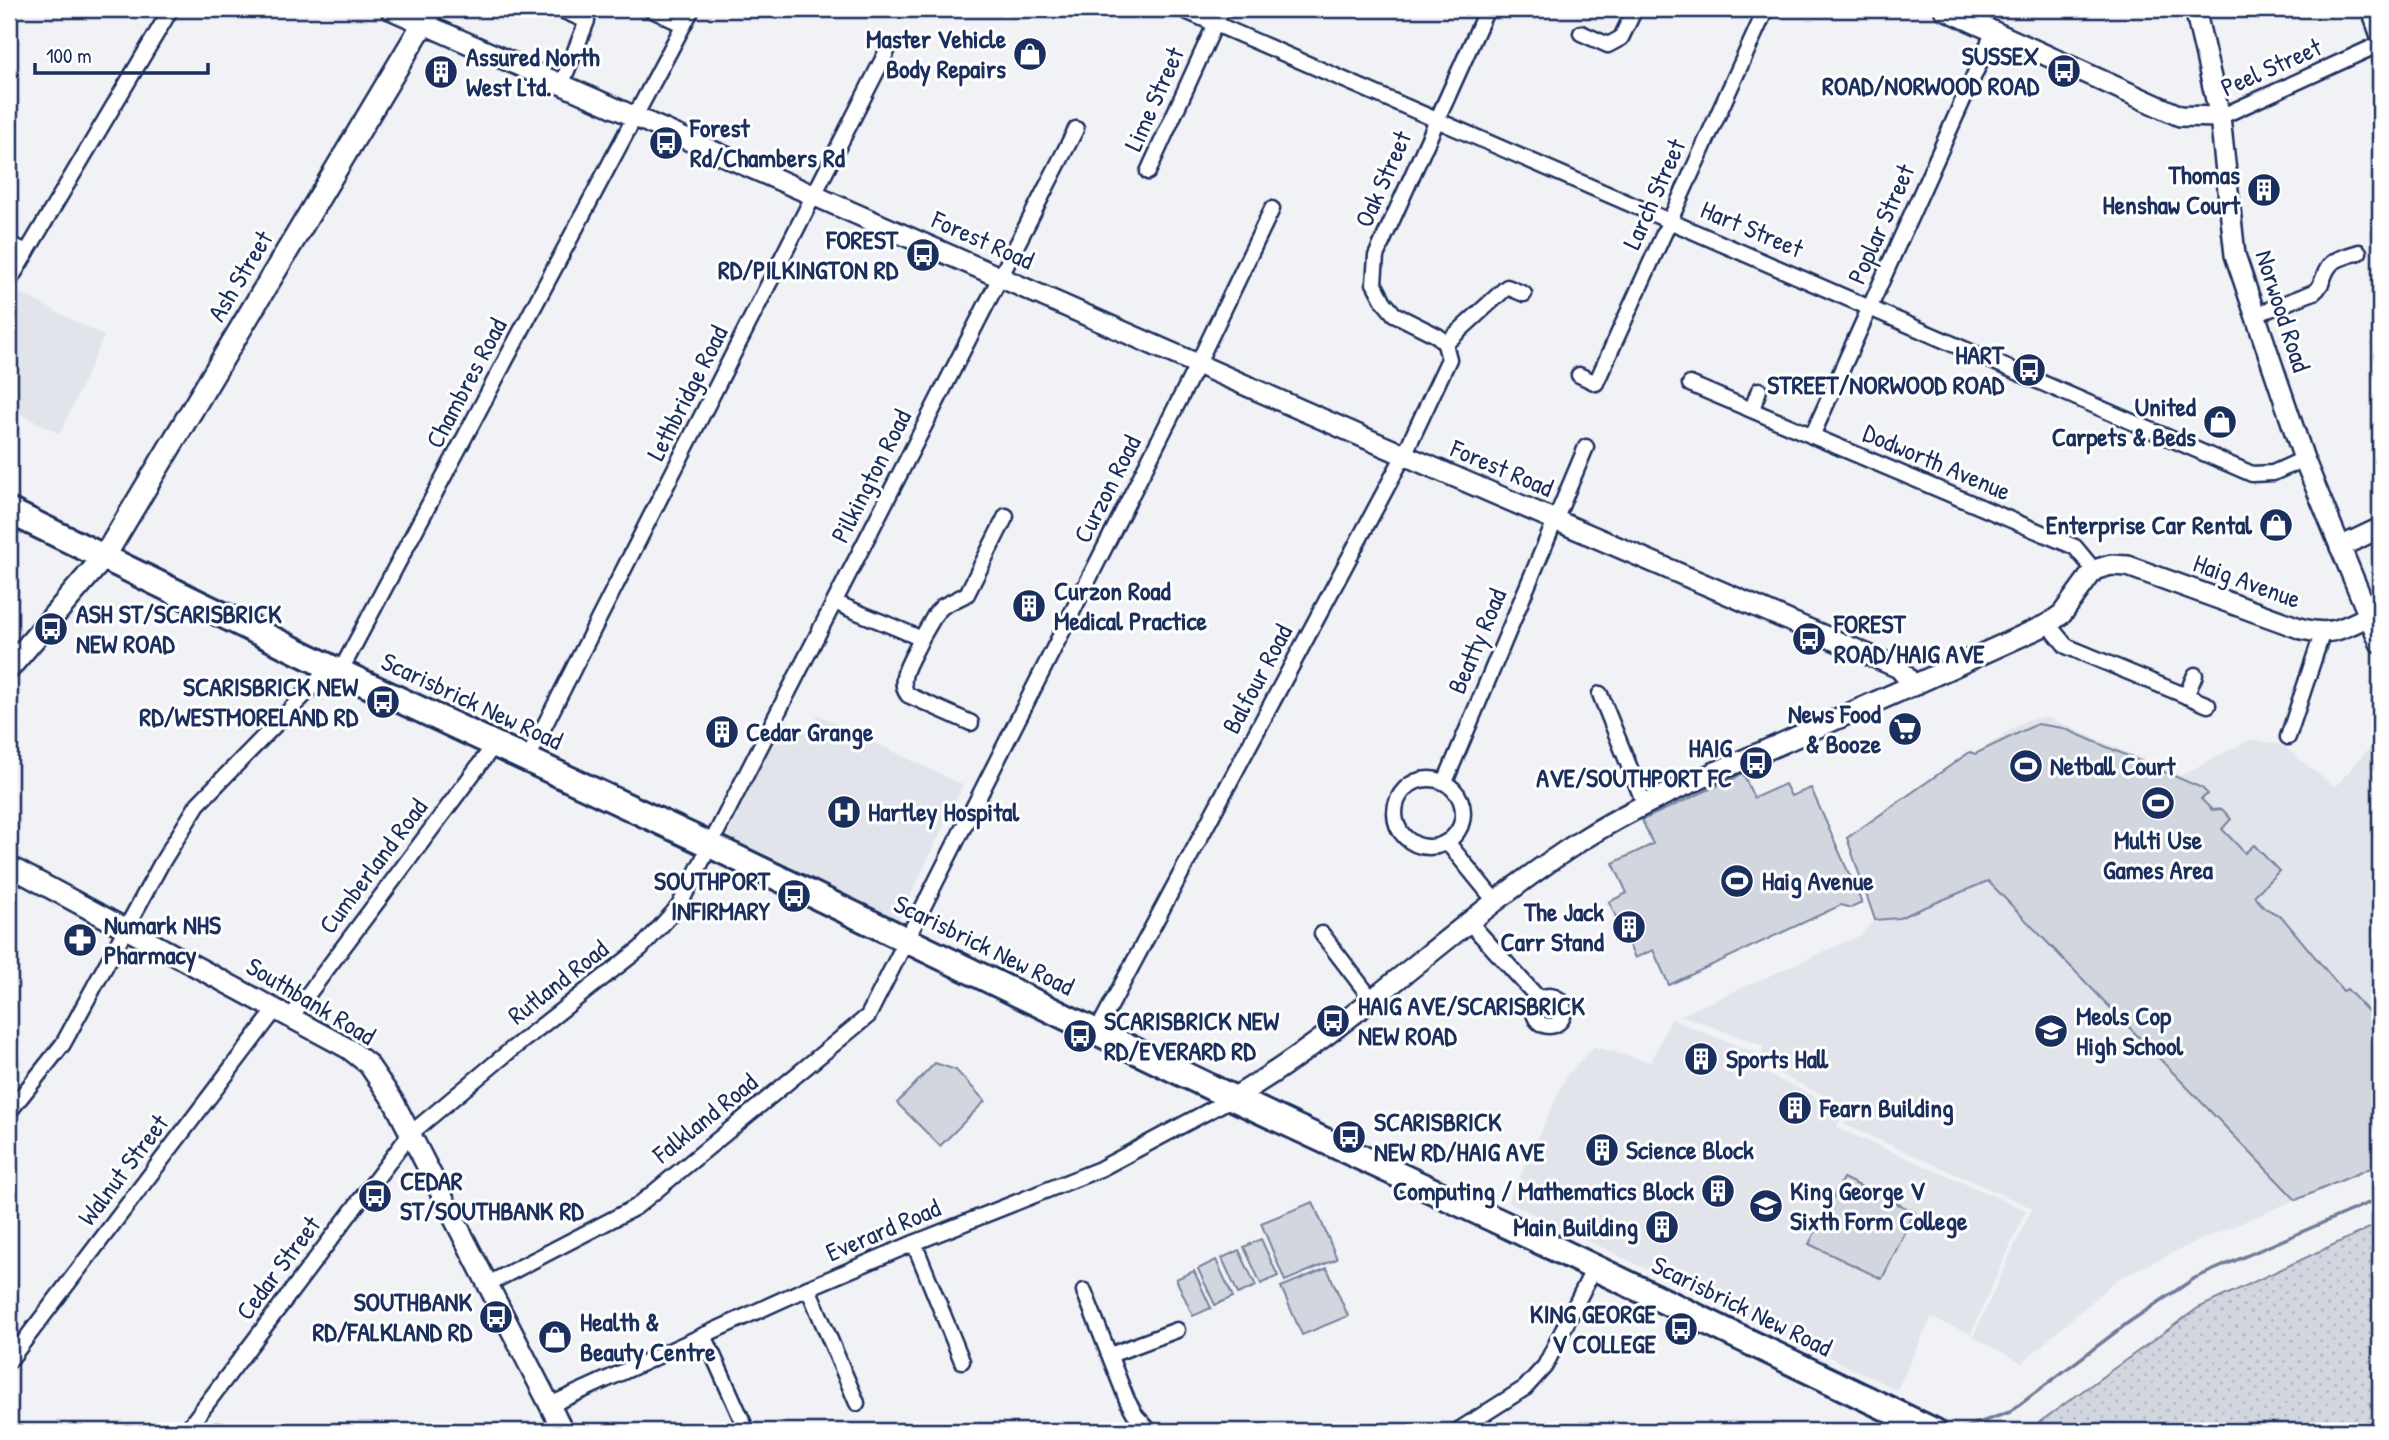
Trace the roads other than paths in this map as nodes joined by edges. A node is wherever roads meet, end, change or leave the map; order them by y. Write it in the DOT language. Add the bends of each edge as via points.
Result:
graph roads {
  1 [pos="171,9"];
  2 [pos="390,9"];
  3 [pos="558,9"];
  4 [pos="650,9"];
  5 [pos="692,9"];
  6 [pos="1181,9"];
  7 [pos="1222,9"];
  8 [pos="1487,9"];
  9 [pos="1635,9"];
  10 [pos="1766,9"];
  11 [pos="1944,9"];
  12 [pos="2195,9"];
  13 [pos="2369,9"];
  14 [pos="427,16"];
  15 [pos="1215,24"];
  16 [pos="684,25"];
  17 [pos="1994,31"];
  18 [pos="1581,33"];
  19 [pos="2380,43"];
  20 [pos="889,47"];
  21 [pos="562,83"];
  22 [pos="634,117"];
  23 [pos="2220,117"];
  24 [pos="1437,118"];
  25 [pos="1076,129"];
  26 [pos="1148,172"];
  27 [pos="815,196"];
  28 [pos="1272,209"];
  29 [pos="1670,220"];
  30 [pos="9,244"];
  31 [pos="27,252"];
  32 [pos="2359,252"];
  33 [pos="1000,276"];
  34 [pos="9,282"];
  35 [pos="1524,294"];
  36 [pos="1871,307"];
  37 [pos="2255,315"];
  38 [pos="1445,344"];
  39 [pos="1198,363"];
  40 [pos="1579,375"];
  41 [pos="1690,384"];
  42 [pos="1759,390"];
  43 [pos="1752,410"];
  44 [pos="1812,436"];
  45 [pos="1586,447"];
  46 [pos="1404,455"];
  47 [pos="2304,459"];
  48 [pos="9,511"];
  49 [pos="1006,516"];
  50 [pos="1555,519"];
  51 [pos="2380,528"];
  52 [pos="2340,547"];
  53 [pos="104,557"];
  54 [pos="2094,570"];
  55 [pos="835,602"];
  56 [pos="2370,616"];
  57 [pos="2048,624"];
  58 [pos="2322,634"];
  59 [pos="921,639"];
  60 [pos="2380,643"];
  61 [pos="9,668"];
  62 [pos="333,669"];
  63 [pos="2195,675"];
  64 [pos="1914,686"];
  65 [pos="1600,694"];
  66 [pos="2186,696"];
  67 [pos="2208,705"];
  68 [pos="971,723"];
  69 [pos="2288,737"];
  70 [pos="495,744"];
  71 [pos="527,760"];
  72 [pos="1444,782"];
  73 [pos="1644,803"];
  74 [pos="1447,842"];
  75 [pos="710,845"];
  76 [pos="9,866"];
  77 [pos="1495,901"];
  78 [pos="1470,923"];
  79 [pos="128,929"];
  80 [pos="1322,934"];
  81 [pos="908,941"];
  82 [pos="1539,999"];
  83 [pos="1373,1001"];
  84 [pos="283,1013"];
  85 [pos="1096,1033"];
  86 [pos="1233,1098"];
  87 [pos="9,1112"];
  88 [pos="410,1134"];
  89 [pos="914,1243"];
  90 [pos="1594,1268"];
  91 [pos="488,1284"];
  92 [pos="808,1288"];
  93 [pos="1084,1291"];
  94 [pos="1177,1330"];
  95 [pos="704,1335"];
  96 [pos="1110,1355"];
  97 [pos="962,1360"];
  98 [pos="9,1361"];
  99 [pos="857,1403"];
  100 [pos="550,1405"];
  101 [pos="1927,1428"];
  102 [pos="186,1431"];
  103 [pos="563,1431"];
  104 [pos="747,1431"];
  105 [pos="1150,1431"];
  106 [pos="1457,1431"];
  1 -- 31 [label="street"];
  2 -- 14 [label="street, Forest Road"];
  3 -- 21 [label="street" via="587,21"];
  4 -- 16 [label="street"];
  5 -- 16 [label="street, Chambres Road"];
  6 -- 15 [label="street, Hart Street"];
  7 -- 15 [label="street, Lime Street"];
  8 -- 24 [label="street, Oak Street"];
  9 -- 18 [label="street" via="1621,38 1608,45"];
  10 -- 29 [label="street, Larch Street"];
  11 -- 17 [label="street"];
  12 -- 23 [label="street, Norwood Road"];
  13 -- 19 [label="street"];
  14 -- 21 [label="street, Forest Road"];
  14 -- 53 [label="main road, Ash Street"];
  15 -- 24 [label="street, Hart Street"];
  15 -- 26 [label="street, Lime Street"];
  16 -- 22 [label="street, Chambres Road"];
  17 -- 23 [label="street" via="2180,116"];
  17 -- 36 [label="street, Poplar Street"];
  19 -- 23 [label="street, Peel Street"];
  20 -- 27 [label="street, Lethbridge Road"];
  21 -- 22 [label="street, Forest Road"];
  22 -- 27 [label="street, Forest Road"];
  22 -- 62 [label="street, Chambres Road"];
  23 -- 37 [label="street, Norwood Road" via="2235,255"];
  24 -- 29 [label="street, Hart Street"];
  24 -- 38 [label="street, Oak Street" via="1376,256 1374,284 1394,314"];
  25 -- 33 [label="street, Pilkington Road"];
  27 -- 33 [label="street, Forest Road"];
  27 -- 71 [label="street, Lethbridge Road"];
  28 -- 39 [label="street, Curzon Road"];
  29 -- 36 [label="street, Hart Street"];
  29 -- 40 [label="street, Larch Street" via="1596,383"];
  30 -- 31 [label="street"];
  31 -- 34 [label="street"];
  32 -- 37 [label="street" via="2332,263 2314,292"];
  33 -- 39 [label="street, Forest Road"];
  33 -- 55 [label="street, Pilkington Road"];
  35 -- 38 [label="street" via="1507,287"];
  36 -- 44 [label="street, Poplar Street"];
  36 -- 47 [label="street, Hart Street" via="2252,474 2273,473"];
  37 -- 47 [label="street, Norwood Road"];
  38 -- 46 [label="street, Balfour Road" via="1449,359"];
  39 -- 46 [label="street, Forest Road"];
  39 -- 81 [label="street, Curzon Road"];
  41 -- 43 [label="street, Dodworth Avenue"];
  42 -- 43 [label="street"];
  43 -- 44 [label="street, Dodworth Avenue"];
  44 -- 54 [label="street, Dodworth Avenue" via="2075,547"];
  45 -- 50 [label="street, Forest Road"];
  46 -- 50 [label="street, Forest Road"];
  46 -- 85 [label="street, Balfour Road"];
  47 -- 52 [label="street, Norwood Road"];
  48 -- 53 [label="highway, Scarisbrick New Road"];
  49 -- 59 [label="street" via="967,594 943,606"];
  50 -- 64 [label="street, Forest Road" via="1899,668"];
  50 -- 72 [label="street, Beatty Road"];
  51 -- 52 [label="street"];
  52 -- 56 [label="street, Norwood Road"];
  53 -- 61 [label="main road, Ash Street"];
  53 -- 62 [label="highway, Scarisbrick New Road"];
  54 -- 57 [label="street" via="2062,614"];
  54 -- 58 [label="street, Haig Avenue" via="2128,566"];
  55 -- 59 [label="street"];
  55 -- 75 [label="street, Pilkington Road"];
  56 -- 58 [label="street, Haig Avenue"];
  56 -- 60 [label="street, Norwood Road"];
  57 -- 64 [label="street"];
  57 -- 66 [label="street" via="2066,646"];
  58 -- 69 [label="street"];
  59 -- 68 [label="street" via="902,680 903,689"];
  62 -- 70 [label="highway, Scarisbrick New Road"];
  62 -- 79 [label="street, Chambres Road" via="198,804"];
  63 -- 66 [label="street"];
  64 -- 73 [label="street"];
  65 -- 73 [label="street"];
  66 -- 67 [label="street"];
  70 -- 71 [label="highway, Scarisbrick New Road"];
  70 -- 84 [label="street, Cumberland Road"];
  71 -- 75 [label="highway, Scarisbrick New Road"];
  72 -- 74 [label="street" via="1463,806 1461,826"];
  72 -- 74 [label="street" via="1421,779 1410,784 1402,792 1395,814 1404,836 1413,843 1436,846"];
  73 -- 77 [label="street"];
  74 -- 77 [label="street"];
  75 -- 81 [label="highway, Scarisbrick New Road"];
  75 -- 88 [label="street, Rutland Road" via="679,906 641,948"];
  76 -- 79 [label="street, Southbank Road"];
  77 -- 78 [label="street"];
  78 -- 82 [label="street"];
  78 -- 83 [label="street"];
  79 -- 84 [label="street, Southbank Road"];
  79 -- 87 [label="street, Chambres Road" via="63,1044"];
  80 -- 83 [label="street"];
  81 -- 85 [label="highway, Scarisbrick New Road"];
  81 -- 91 [label="street, Falkland Road" via="868,1016 636,1207"];
  83 -- 86 [label="street"];
  84 -- 88 [label="street, Southbank Road" via="368,1063"];
  84 -- 98 [label="street, Walnut Street"];
  85 -- 86 [label="highway, Scarisbrick New Road"];
  86 -- 89 [label="street, Everard Road" via="1100,1169"];
  86 -- 90 [label="highway, Scarisbrick New Road"];
  88 -- 91 [label="street, Southbank Road"];
  88 -- 102 [label="street, Cedar Street"];
  89 -- 92 [label="street, Everard Road"];
  89 -- 97 [label="street"];
  90 -- 101 [label="highway, Scarisbrick New Road"];
  90 -- 106 [label="street" via="1545,1366 1525,1388"];
  91 -- 100 [label="street, Southbank Road"];
  92 -- 95 [label="street, Everard Road"];
  92 -- 99 [label="street"];
  93 -- 96 [label="street"];
  94 -- 96 [label="street"];
  95 -- 100 [label="street, Everard Road"];
  95 -- 104 [label="street"];
  96 -- 105 [label="street" via="1127,1400"];
  100 -- 103 [label="street, Southbank Road"];
}
